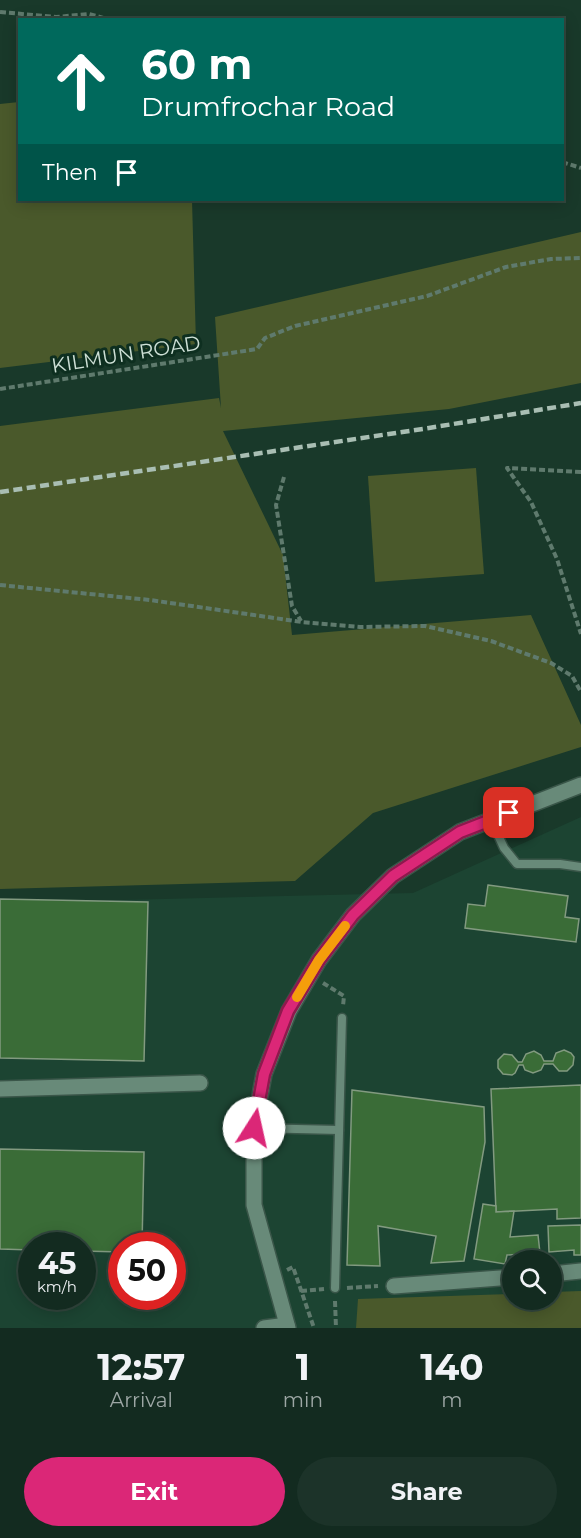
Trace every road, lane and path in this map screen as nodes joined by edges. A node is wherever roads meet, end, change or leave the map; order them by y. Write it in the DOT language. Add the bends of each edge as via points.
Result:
graph roads {
  1 [pos="0,12"];
  2 [pos="104,18"];
  3 [pos="564,163"];
  4 [pos="581,168"];
  5 [pos="581,258"];
  6 [pos="0,389"];
  7 [pos="581,472"];
  8 [pos="284,477"];
  9 [pos="0,585"];
  10 [pos="302,622"];
  11 [pos="581,634"];
  12 [pos="581,692"];
  13 [pos="581,785"];
  14 [pos="491,820"];
  15 [pos="581,867"];
  16 [pos="310,975"];
  17 [pos="342,1018"];
  18 [pos="200,1083"];
  19 [pos="0,1089"];
  20 [pos="254,1128"];
  21 [pos="339,1130"];
  22 [pos="581,1272"];
  23 [pos="562,1273"];
  24 [pos="274,1275"];
  25 [pos="502,1278"];
  26 [pos="394,1286"];
  27 [pos="335,1288"];
  28 [pos="288,1326"];
  29 [pos="264,1328"];
  30 [pos="314,1328"];
  31 [pos="336,1328"];
  1 -- 2 [label="path" via="89,14"];
  3 -- 4 [label="path"];
  5 -- 6 [label="path, KILMUN ROAD" via="506,267 428,296 295,326 265,338 257,349"];
  7 -- 11 [label="path" via="507,468 531,502 557,559"];
  8 -- 10 [label="path" via="276,505 292,606"];
  9 -- 10 [label="path" via="150,600"];
  10 -- 12 [label="path" via="360,627 425,626 490,641 551,663 572,676"];
  13 -- 14 [label="main road"];
  14 -- 15 [label="lane" via="504,848 517,864"];
  14 -- 16 [label="main road" via="460,832 393,876 353,915"];
  16 -- 17 [label="path" via="344,996"];
  16 -- 20 [label="main road" via="288,1011 264,1074"];
  17 -- 21 [label="lane"];
  18 -- 19 [label="main road"];
  20 -- 21 [label="lane"];
  20 -- 24 [label="main road" via="254,1205"];
  21 -- 27 [label="lane"];
  22 -- 23 [label="main road"];
  24 -- 28 [label="main road"];
  24 -- 30 [label="path" via="293,1267"];
  25 -- 26 [label="main road"];
  27 -- 31 [label="path"];
  28 -- 29 [label="main road"];
}
